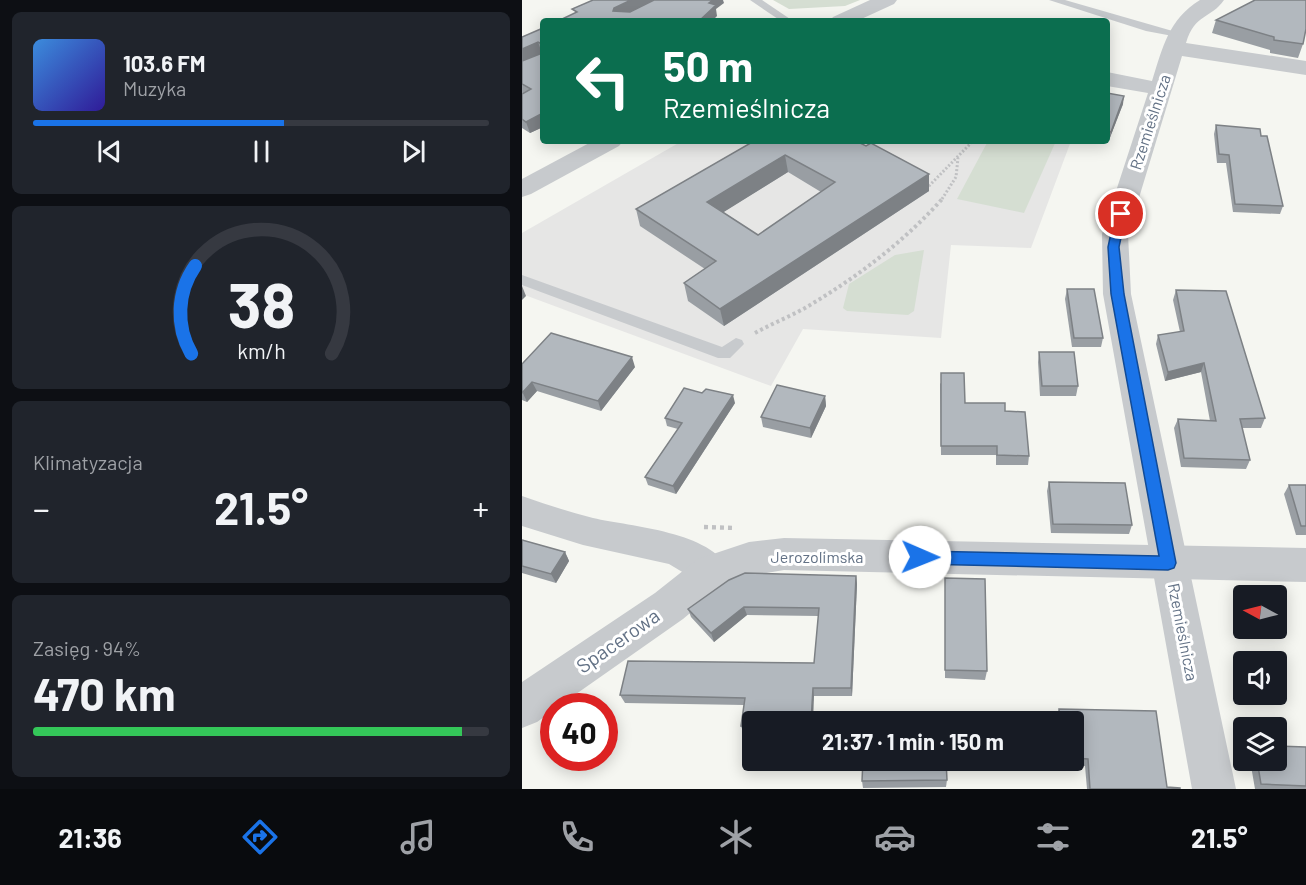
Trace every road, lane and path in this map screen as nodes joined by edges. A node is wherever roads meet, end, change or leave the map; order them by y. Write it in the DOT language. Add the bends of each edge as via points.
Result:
graph roads {
  1 [pos="755,0"];
  2 [pos="887,0"];
  3 [pos="1054,0"];
  4 [pos="1214,0"];
  5 [pos="783,18"];
  6 [pos="848,18"];
  7 [pos="1176,41"];
  8 [pos="1306,68"];
  9 [pos="1110,80"];
  10 [pos="1160,89"];
  11 [pos="605,144"];
  12 [pos="970,144"];
  13 [pos="958,158"];
  14 [pos="522,189"];
  15 [pos="925,189"];
  16 [pos="522,280"];
  17 [pos="736,344"];
  18 [pos="522,512"];
  19 [pos="1168,563"];
  20 [pos="1306,565"];
  21 [pos="712,571"];
  22 [pos="522,706"];
  23 [pos="1214,789"];
  1 -- 5 [label="lane"];
  2 -- 6 [label="street"];
  3 -- 7 [label="lane" via="1150,29"];
  4 -- 7 [label="street, Rzemieślnicza" via="1192,14"];
  7 -- 8 [label="street"];
  7 -- 10 [label="street, Rzemieślnicza"];
  9 -- 10 [label="street"];
  10 -- 19 [label="street, Rzemieślnicza" via="1114,247 1117,294"];
  11 -- 14 [label="street"];
  12 -- 13 [label="path"];
  13 -- 15 [label="path"];
  13 -- 17 [label="path" via="957,176 949,190 915,230 806,307"];
  16 -- 17 [label="lane" via="724,354"];
  18 -- 21 [label="street" via="603,536 682,552"];
  19 -- 20 [label="street, Jerozolimska"];
  19 -- 21 [label="street, Jerozolimska" via="784,554 749,559"];
  19 -- 23 [label="street, Rzemieślnicza"];
  21 -- 22 [label="street, Spacerowa" via="669,606"];
}
